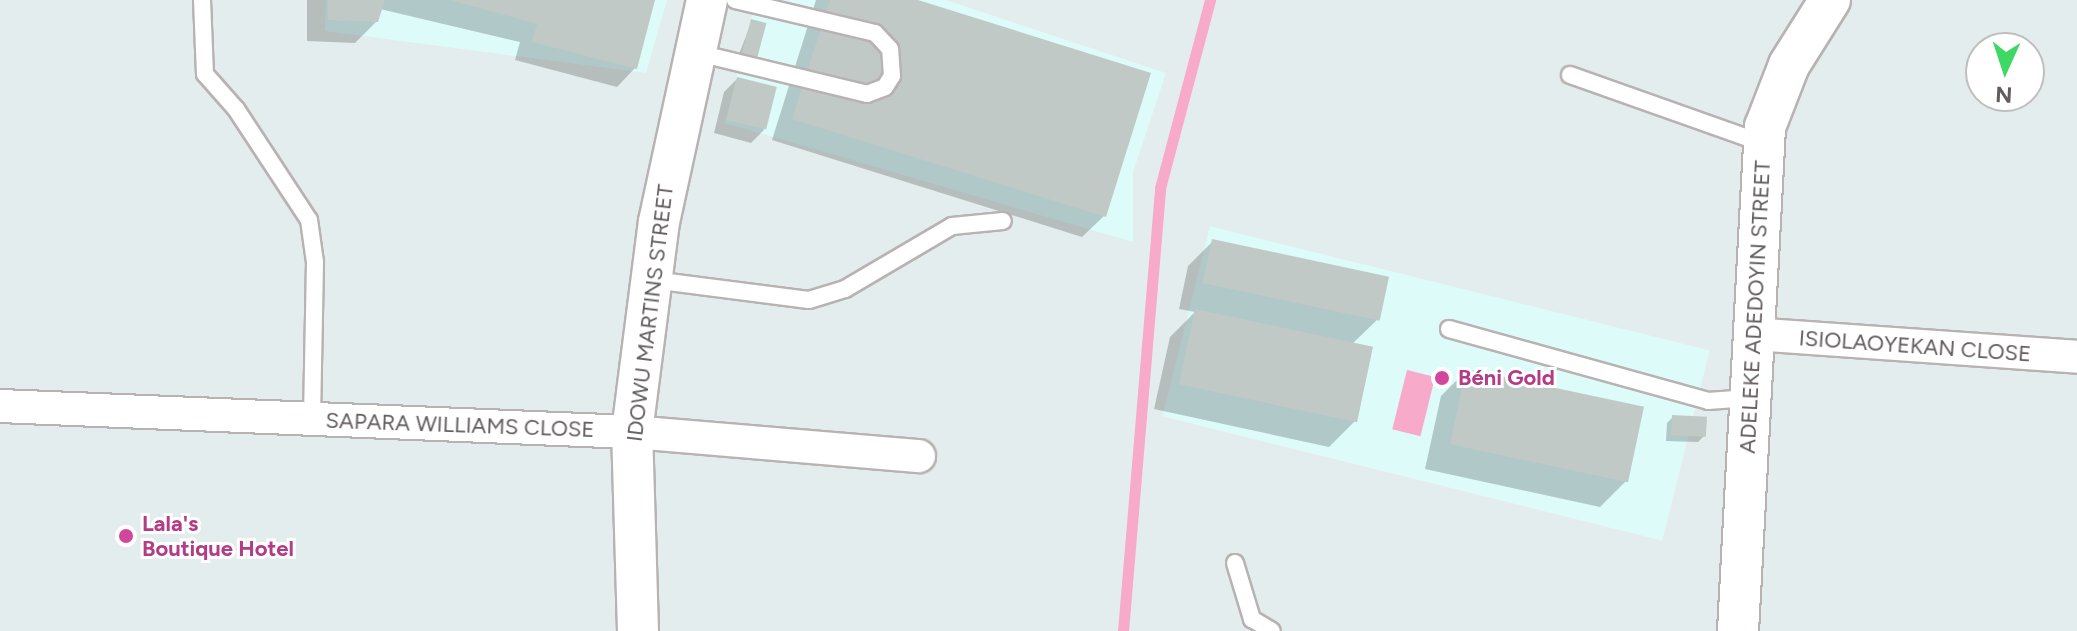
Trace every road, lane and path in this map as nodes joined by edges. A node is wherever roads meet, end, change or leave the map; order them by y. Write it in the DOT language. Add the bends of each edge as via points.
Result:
graph roads {
  1 [pos="202,0"];
  2 [pos="707,0"];
  3 [pos="735,0"];
  4 [pos="1830,0"];
  5 [pos="692,52"];
  6 [pos="1570,75"];
  7 [pos="1764,144"];
  8 [pos="1003,221"];
  9 [pos="651,280"];
  10 [pos="1449,329"];
  11 [pos="1752,334"];
  12 [pos="2077,357"];
  13 [pos="1749,398"];
  14 [pos="0,406"];
  15 [pos="312,419"];
  16 [pos="632,432"];
  17 [pos="919,456"];
  18 [pos="1235,563"];
  19 [pos="638,631"];
  20 [pos="1272,631"];
  21 [pos="1738,631"];
  1 -- 15 [label="lane" via="205,74 236,109 309,220 315,262"];
  2 -- 5 [label="street, IDOWU MARTINS STREET"];
  3 -- 5 [label="lane" via="875,33 890,49 892,76 885,87 867,94"];
  4 -- 7 [label="street, ADELEKE ADEDOYIN STREET" via="1789,65 1765,127"];
  5 -- 9 [label="street, IDOWU MARTINS STREET"];
  6 -- 7 [label="lane"];
  7 -- 11 [label="street, ADELEKE ADEDOYIN STREET"];
  8 -- 9 [label="lane" via="952,226 845,289 809,300"];
  9 -- 16 [label="street, IDOWU MARTINS STREET"];
  10 -- 13 [label="lane" via="1708,401"];
  11 -- 12 [label="street, ISIOLAOYEKAN CLOSE"];
  11 -- 13 [label="street, ADELEKE ADEDOYIN STREET"];
  13 -- 21 [label="street, ADELEKE ADEDOYIN STREET"];
  14 -- 15 [label="street, SAPARA WILLIAMS CLOSE"];
  15 -- 16 [label="street, SAPARA WILLIAMS CLOSE"];
  16 -- 17 [label="street, SAPARA WILLIAMS CLOSE"];
  16 -- 19 [label="street, IDOWU MARTINS STREET"];
  18 -- 20 [label="lane" via="1252,619"];
}
